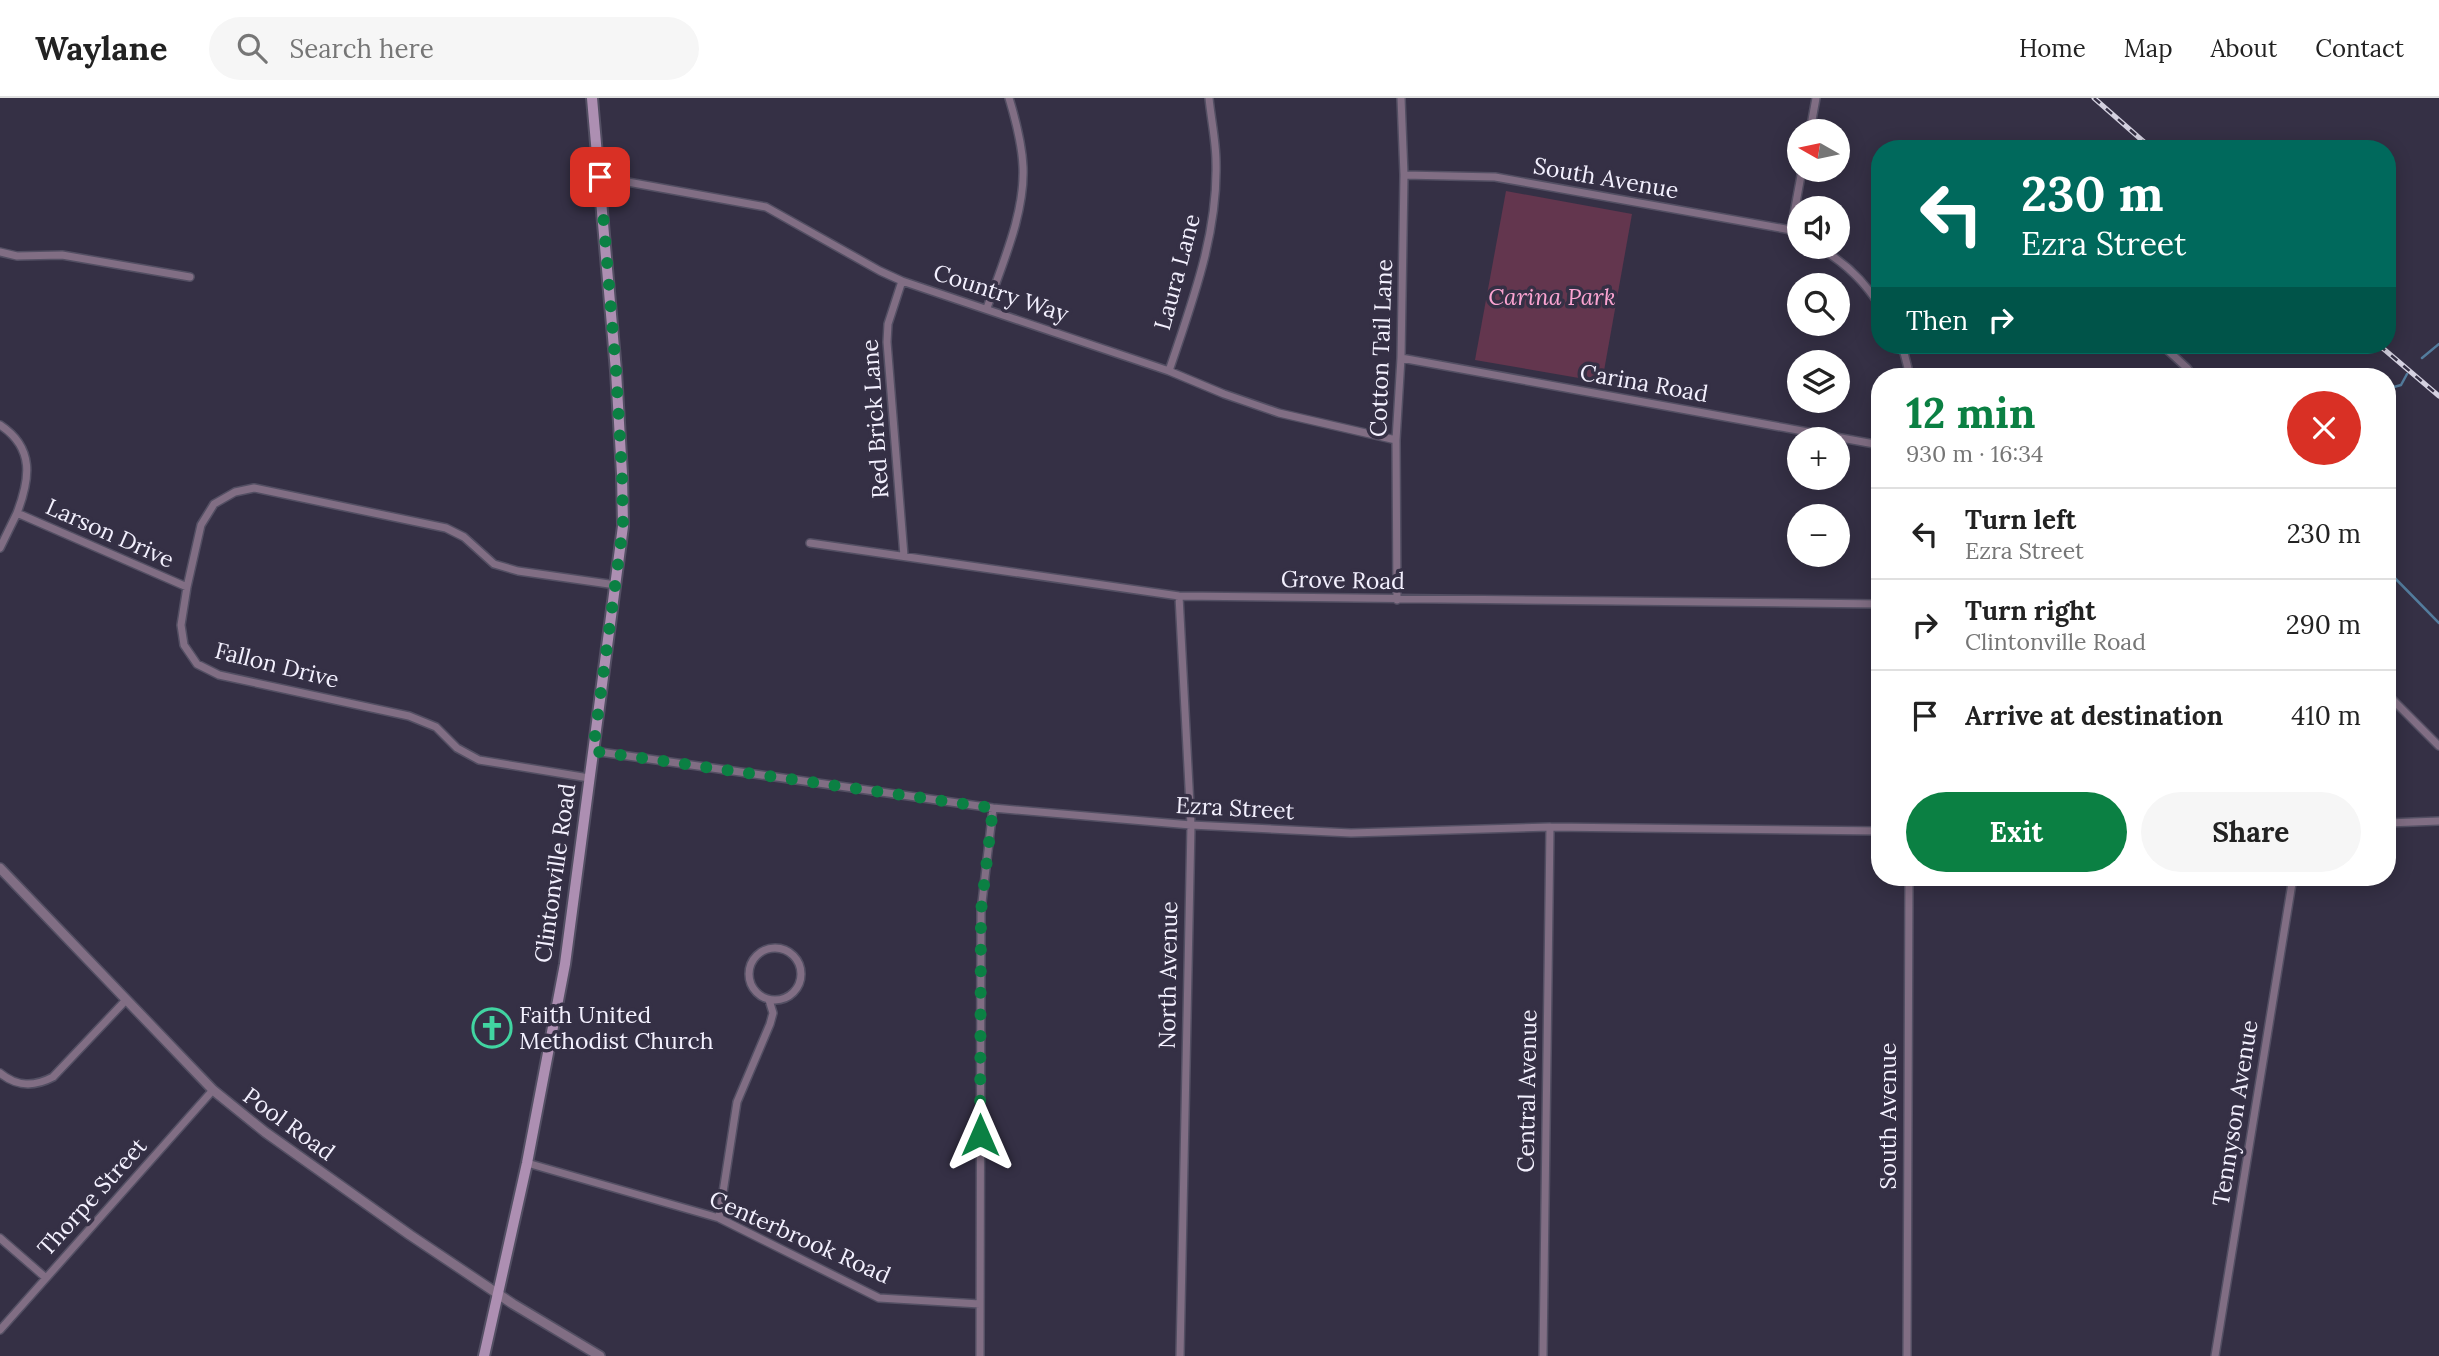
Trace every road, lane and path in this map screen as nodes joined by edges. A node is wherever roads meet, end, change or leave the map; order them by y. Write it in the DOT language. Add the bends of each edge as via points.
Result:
graph roads {
  1 [pos="592,98"];
  2 [pos="1009,98"];
  3 [pos="1209,98"];
  4 [pos="1401,98"];
  5 [pos="1816,98"];
  6 [pos="1812,119"];
  7 [pos="1404,175"];
  8 [pos="600,177"];
  9 [pos="1787,229"];
  10 [pos="0,252"];
  11 [pos="1836,259"];
  12 [pos="190,277"];
  13 [pos="902,281"];
  14 [pos="1871,291"];
  15 [pos="987,308"];
  16 [pos="2172,354"];
  17 [pos="1401,358"];
  18 [pos="2187,368"];
  19 [pos="1170,371"];
  20 [pos="0,425"];
  21 [pos="1396,440"];
  22 [pos="1871,443"];
  23 [pos="17,513"];
  24 [pos="810,543"];
  25 [pos="0,548"];
  26 [pos="904,556"];
  27 [pos="616,585"];
  28 [pos="187,587"];
  29 [pos="1179,596"];
  30 [pos="1397,600"];
  31 [pos="1871,604"];
  32 [pos="2396,703"];
  33 [pos="2439,747"];
  34 [pos="593,751"];
  35 [pos="589,778"];
  36 [pos="993,808"];
  37 [pos="2439,821"];
  38 [pos="2396,823"];
  39 [pos="1191,825"];
  40 [pos="1550,827"];
  41 [pos="1871,831"];
  42 [pos="1,872"];
  43 [pos="1909,886"];
  44 [pos="2292,886"];
  45 [pos="126,1000"];
  46 [pos="769,1000"];
  47 [pos="0,1073"];
  48 [pos="213,1090"];
  49 [pos="527,1163"];
  50 [pos="719,1218"];
  51 [pos="0,1238"];
  52 [pos="46,1278"];
  53 [pos="498,1294"];
  54 [pos="980,1304"];
  55 [pos="0,1331"];
  56 [pos="484,1356"];
  57 [pos="600,1356"];
  58 [pos="980,1356"];
  59 [pos="1180,1356"];
  60 [pos="1543,1356"];
  61 [pos="1907,1356"];
  62 [pos="2215,1356"];
  1 -- 8 [label="main road, Clintonville Road"];
  2 -- 15 [label="street" via="1021,147 1021,197"];
  3 -- 19 [label="street, Laura Lane" via="1216,161 1214,216 1204,265"];
  4 -- 7 [label="street, Cotton Tail Lane"];
  5 -- 6 [label="street"];
  7 -- 9 [label="street, South Avenue" via="1495,177"];
  7 -- 17 [label="street, Cotton Tail Lane"];
  8 -- 13 [label="street, Country Way" via="766,207"];
  8 -- 27 [label="main road, Clintonville Road" via="622,474 623,526"];
  10 -- 12 [label="street" via="62,255"];
  11 -- 14 [label="street"];
  13 -- 15 [label="street, Country Way"];
  13 -- 26 [label="street, Red Brick Lane" via="887,342"];
  15 -- 19 [label="street, Country Way"];
  16 -- 18 [label="street"];
  17 -- 21 [label="street, Cotton Tail Lane"];
  17 -- 22 [label="street, Carina Road"];
  19 -- 21 [label="street, Country Way" via="1279,413"];
  20 -- 23 [label="street, Larson Drive" via="20,446 28,464 27,486"];
  21 -- 30 [label="street, Cotton Tail Lane"];
  23 -- 25 [label="street, Larson Drive"];
  23 -- 28 [label="street, Larson Drive"];
  24 -- 26 [label="street, Grove Road"];
  26 -- 29 [label="street, Grove Road"];
  27 -- 28 [label="street, Fallon Drive" via="517,571 494,564 464,537 446,528 254,488 214,504 201,525"];
  27 -- 34 [label="main road, Clintonville Road"];
  28 -- 35 [label="street, Fallon Drive" via="181,625 184,645 197,664 219,675 409,716 436,727 457,748 478,760"];
  29 -- 30 [label="street, Grove Road"];
  29 -- 39 [label="street, North Avenue"];
  30 -- 31 [label="street, Grove Road"];
  32 -- 33 [label="street"];
  34 -- 35 [label="main road, Clintonville Road"];
  34 -- 36 [label="street, Ezra Street"];
  35 -- 49 [label="main road, Clintonville Road" via="565,964"];
  36 -- 39 [label="street, Ezra Street"];
  36 -- 54 [label="street" via="981,911"];
  37 -- 38 [label="street"];
  39 -- 40 [label="street, Ezra Street" via="1351,833"];
  39 -- 59 [label="street, North Avenue"];
  40 -- 41 [label="street, Ezra Street"];
  40 -- 60 [label="street, Central Avenue"];
  42 -- 45 [label="street, Pool Road"];
  43 -- 61 [label="street, South Avenue"];
  44 -- 62 [label="street, Tennyson Avenue"];
  45 -- 47 [label="street" via="54,1077 40,1084 21,1085"];
  45 -- 48 [label="street, Pool Road"];
  46 -- 46 [label="street" via="751,984 749,968 765,949 781,948 798,961 800,981 789,996"];
  46 -- 50 [label="street" via="770,1024 737,1102"];
  48 -- 52 [label="street, Thorpe Street"];
  48 -- 53 [label="street, Pool Road" via="265,1132"];
  49 -- 50 [label="street, Centerbrook Road"];
  49 -- 53 [label="main road, Clintonville Road"];
  50 -- 54 [label="street, Centerbrook Road" via="879,1298"];
  51 -- 52 [label="street"];
  52 -- 55 [label="street, Thorpe Street"];
  53 -- 56 [label="main road, Clintonville Road"];
  53 -- 57 [label="street, Pool Road"];
  54 -- 58 [label="street"];
}
